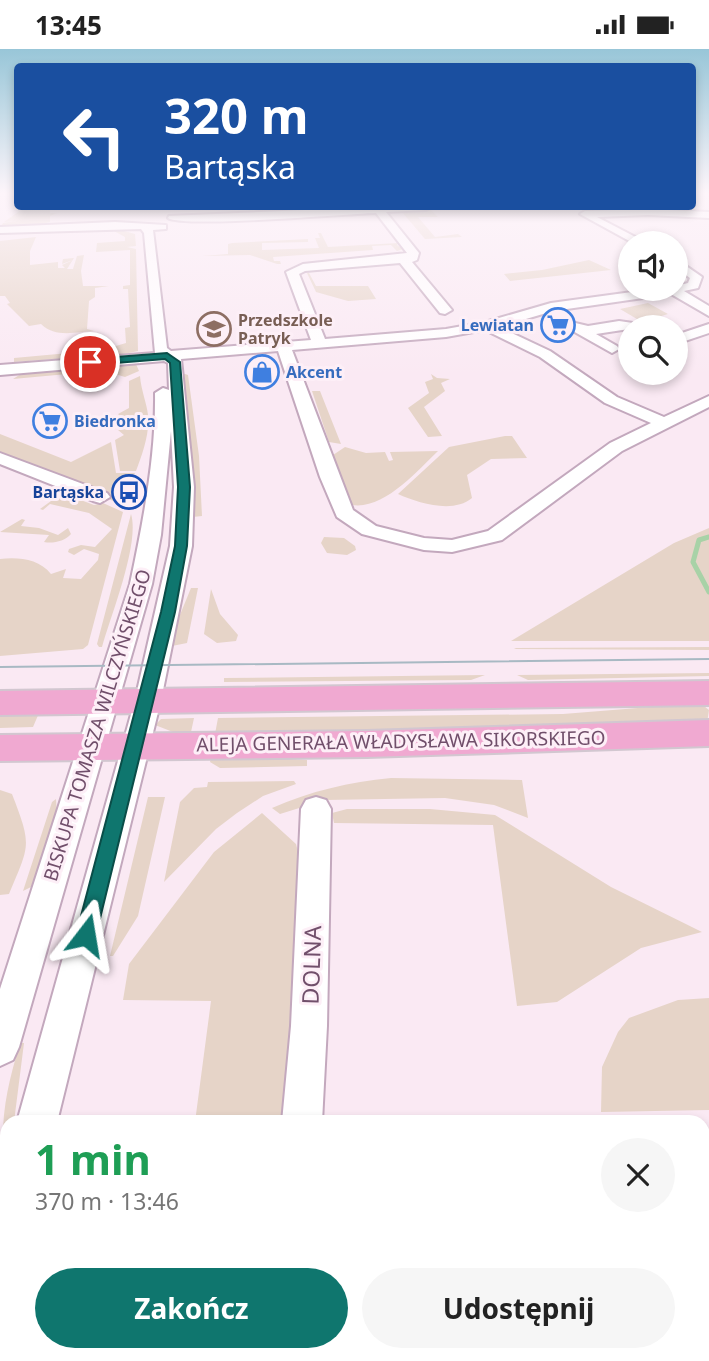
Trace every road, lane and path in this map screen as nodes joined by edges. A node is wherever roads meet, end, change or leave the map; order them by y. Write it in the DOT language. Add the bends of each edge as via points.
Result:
graph roads {
  1 [pos="151,253"];
  2 [pos="162,253"];
  3 [pos="413,253"];
  4 [pos="405,261"];
  5 [pos="688,271"];
  6 [pos="688,286"];
  7 [pos="618,298"];
  8 [pos="688,299"];
  9 [pos="543,309"];
  10 [pos="709,312"];
  11 [pos="618,324"];
  12 [pos="487,326"];
  13 [pos="572,326"];
  14 [pos="709,328"];
  15 [pos="464,331"];
  16 [pos="688,336"];
  17 [pos="320,344"];
  18 [pos="284,347"];
  19 [pos="612,349"];
  20 [pos="167,356"];
  21 [pos="0,370"];
  22 [pos="709,401"];
  23 [pos="671,418"];
  24 [pos="0,458"];
  25 [pos="100,497"];
  26 [pos="709,692"];
  27 [pos="148,700"];
  28 [pos="107,701"];
  29 [pos="0,703"];
  30 [pos="709,733"];
  31 [pos="92,747"];
  32 [pos="135,747"];
  33 [pos="0,748"];
  34 [pos="316,809"];
  35 [pos="0,1047"];
  36 [pos="39,1115"];
  37 [pos="303,1115"];
  1 -- 20 [label="street, BISKUPA TOMASZA WILCZYŃSKIEGO" via="160,350"];
  2 -- 20 [label="street, BISKUPA TOMASZA WILCZYŃSKIEGO" via="174,349"];
  3 -- 4 [label="street"];
  4 -- 15 [label="street"];
  4 -- 17 [label="street" via="295,270 291,275"];
  5 -- 6 [label="street" via="696,277 694,285"];
  7 -- 9 [label="street"];
  8 -- 10 [label="street"];
  9 -- 12 [label="street"];
  9 -- 13 [label="street"];
  11 -- 13 [label="street"];
  12 -- 15 [label="street"];
  12 -- 23 [label="street" via="545,353 611,400"];
  13 -- 19 [label="street"];
  14 -- 16 [label="street"];
  15 -- 17 [label="street"];
  17 -- 18 [label="street"];
  18 -- 20 [label="street"];
  18 -- 23 [label="street" via="344,513 369,530 395,539 452,546 495,536 616,447"];
  20 -- 21 [label="street"];
  20 -- 27 [label="street, BISKUPA TOMASZA WILCZYŃSKIEGO" via="175,362 184,513"];
  20 -- 28 [label="street, BISKUPA TOMASZA WILCZYŃSKIEGO" via="161,364 164,419 149,550"];
  22 -- 23 [label="street"];
  24 -- 25 [label="street"];
  26 -- 27 [label="main road"];
  27 -- 28 [label="main road"];
  27 -- 32 [label="street, BISKUPA TOMASZA WILCZYŃSKIEGO"];
  28 -- 29 [label="main road"];
  28 -- 31 [label="street, BISKUPA TOMASZA WILCZYŃSKIEGO"];
  30 -- 32 [label="main road, ALEJA GENERAŁA WŁADYSŁAWA SIKORSKIEGO"];
  31 -- 32 [label="main road, ALEJA GENERAŁA WŁADYSŁAWA SIKORSKIEGO"];
  31 -- 33 [label="main road, ALEJA GENERAŁA WŁADYSŁAWA SIKORSKIEGO"];
  31 -- 35 [label="street, BISKUPA TOMASZA WILCZYŃSKIEGO"];
  32 -- 36 [label="street, BISKUPA TOMASZA WILCZYŃSKIEGO"];
  34 -- 37 [label="street, DOLNA"];
}
